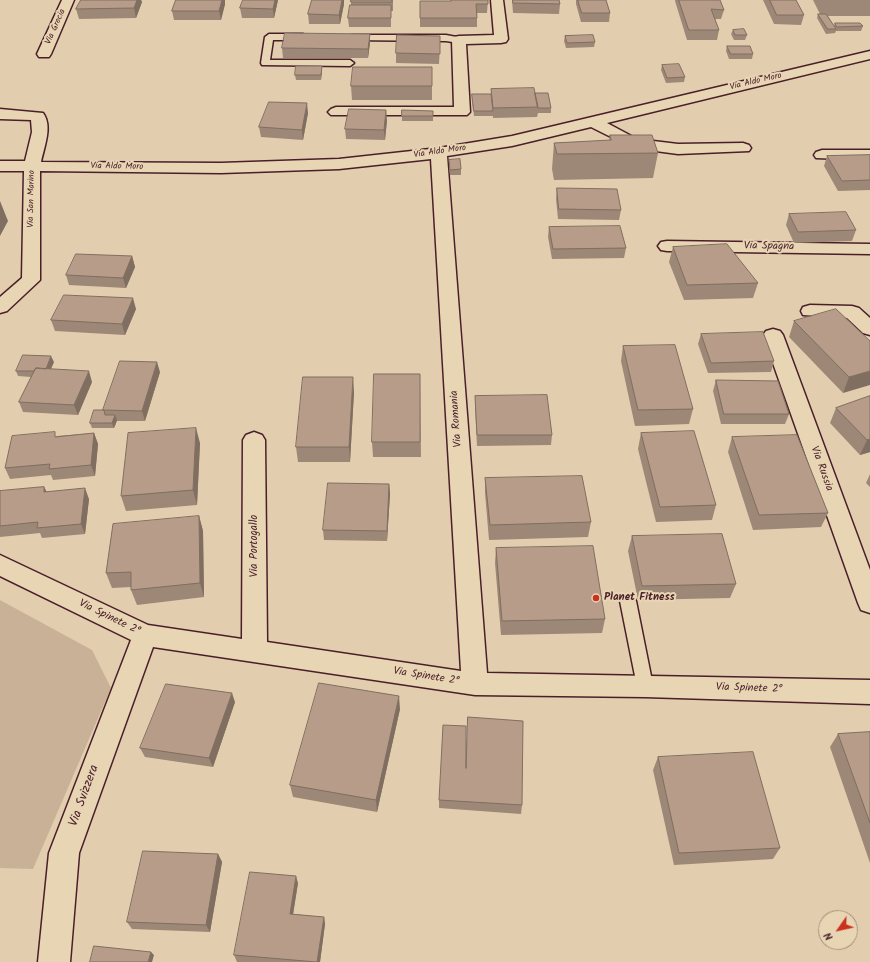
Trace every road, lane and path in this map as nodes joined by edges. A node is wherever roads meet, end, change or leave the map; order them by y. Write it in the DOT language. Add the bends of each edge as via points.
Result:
graph roads {
  1 [pos="68,0"];
  2 [pos="496,0"];
  3 [pos="315,37"];
  4 [pos="346,38"];
  5 [pos="459,40"];
  6 [pos="44,54"];
  7 [pos="870,55"];
  8 [pos="350,63"];
  9 [pos="336,112"];
  10 [pos="0,114"];
  11 [pos="592,121"];
  12 [pos="743,148"];
  13 [pos="439,153"];
  14 [pos="822,155"];
  15 [pos="870,155"];
  16 [pos="32,165"];
  17 [pos="0,166"];
  18 [pos="667,246"];
  19 [pos="870,249"];
  20 [pos="0,307"];
  21 [pos="810,311"];
  22 [pos="870,329"];
  23 [pos="773,335"];
  24 [pos="254,440"];
  25 [pos="0,565"];
  26 [pos="628,600"];
  27 [pos="870,603"];
  28 [pos="145,635"];
  29 [pos="255,651"];
  30 [pos="475,684"];
  31 [pos="645,686"];
  32 [pos="870,692"];
  33 [pos="54,962"];
  1 -- 6 [label="street, Via Grecia"];
  2 -- 5 [label="street" via="500,39"];
  3 -- 8 [label="lane" via="269,37 266,62"];
  4 -- 5 [label="lane"];
  5 -- 9 [label="street" via="462,112"];
  7 -- 11 [label="street, Via Aldo Moro"];
  10 -- 16 [label="street, Via San Marino" via="38,116 40,132"];
  11 -- 12 [label="street" via="633,143 678,149"];
  11 -- 13 [label="street, Via Aldo Moro" via="512,142"];
  13 -- 16 [label="street, Via Aldo Moro" via="339,164 221,168"];
  13 -- 30 [label="street, Via Romania"];
  14 -- 15 [label="street"];
  16 -- 17 [label="street, Via Aldo Moro"];
  16 -- 20 [label="street, Via San Marino" via="31,280"];
  18 -- 19 [label="street, Via Spagna"];
  21 -- 22 [label="street" via="852,312"];
  23 -- 27 [label="street, Via Russia"];
  24 -- 29 [label="street, Via Portogallo"];
  25 -- 28 [label="street, Via Spinete 2°"];
  26 -- 31 [label="lane"];
  28 -- 29 [label="street, Via Spinete 2°"];
  28 -- 33 [label="street, Via Svizzera" via="64,852"];
  29 -- 30 [label="street, Via Spinete 2°"];
  30 -- 31 [label="street, Via Spinete 2°"];
  31 -- 32 [label="street, Via Spinete 2°"];
}
